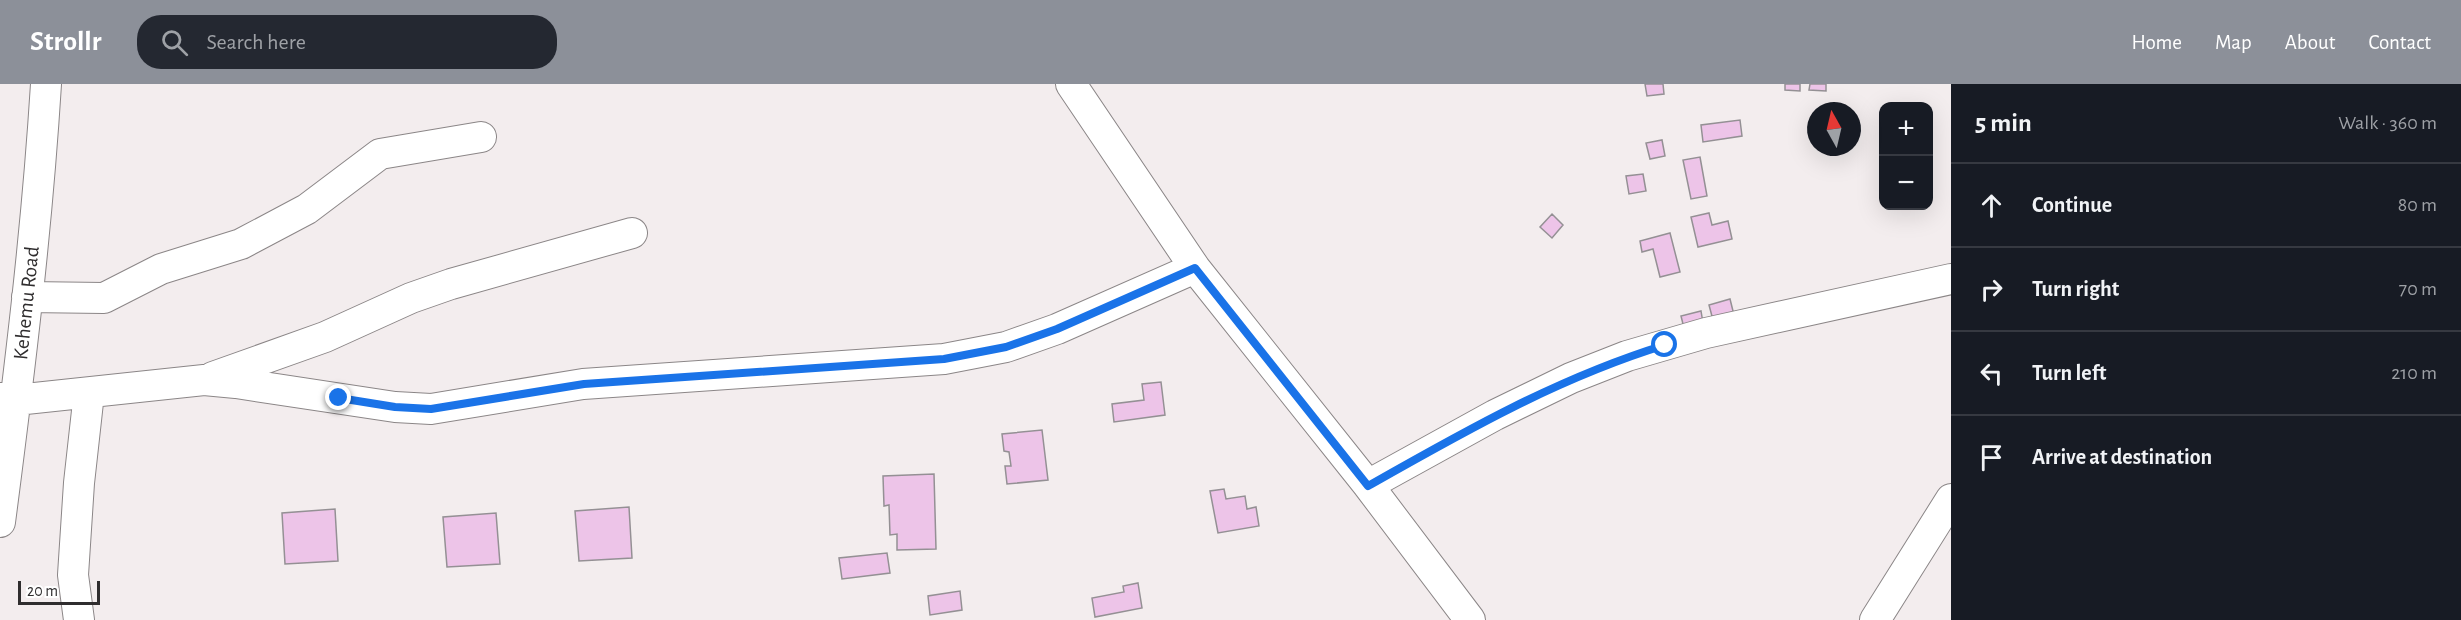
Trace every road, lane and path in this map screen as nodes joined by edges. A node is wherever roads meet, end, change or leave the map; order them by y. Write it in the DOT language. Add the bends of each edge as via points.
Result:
graph roads {
  1 [pos="46,84"];
  2 [pos="1071,84"];
  3 [pos="481,137"];
  4 [pos="632,233"];
  5 [pos="1195,268"];
  6 [pos="1951,279"];
  7 [pos="27,297"];
  8 [pos="204,380"];
  9 [pos="89,393"];
  10 [pos="8,399"];
  11 [pos="1368,486"];
  12 [pos="1951,500"];
  13 [pos="0,522"];
  14 [pos="79,620"];
  15 [pos="1470,620"];
  16 [pos="1875,620"];
  1 -- 7 [label="street, Kehemu Road"];
  2 -- 5 [label="street"];
  3 -- 7 [label="street" via="380,154 307,209 241,244 161,269 104,298"];
  4 -- 8 [label="street" via="451,284 325,337"];
  5 -- 8 [label="street" via="1057,329 1006,347 944,359 584,384 431,409"];
  5 -- 11 [label="street"];
  6 -- 11 [label="street" via="1706,333 1627,356 1495,415"];
  7 -- 10 [label="street, Kehemu Road"];
  8 -- 9 [label="street"];
  9 -- 10 [label="street"];
  9 -- 14 [label="street" via="73,575"];
  10 -- 13 [label="street, Kehemu Road"];
  11 -- 15 [label="street"];
  12 -- 16 [label="street"];
}
